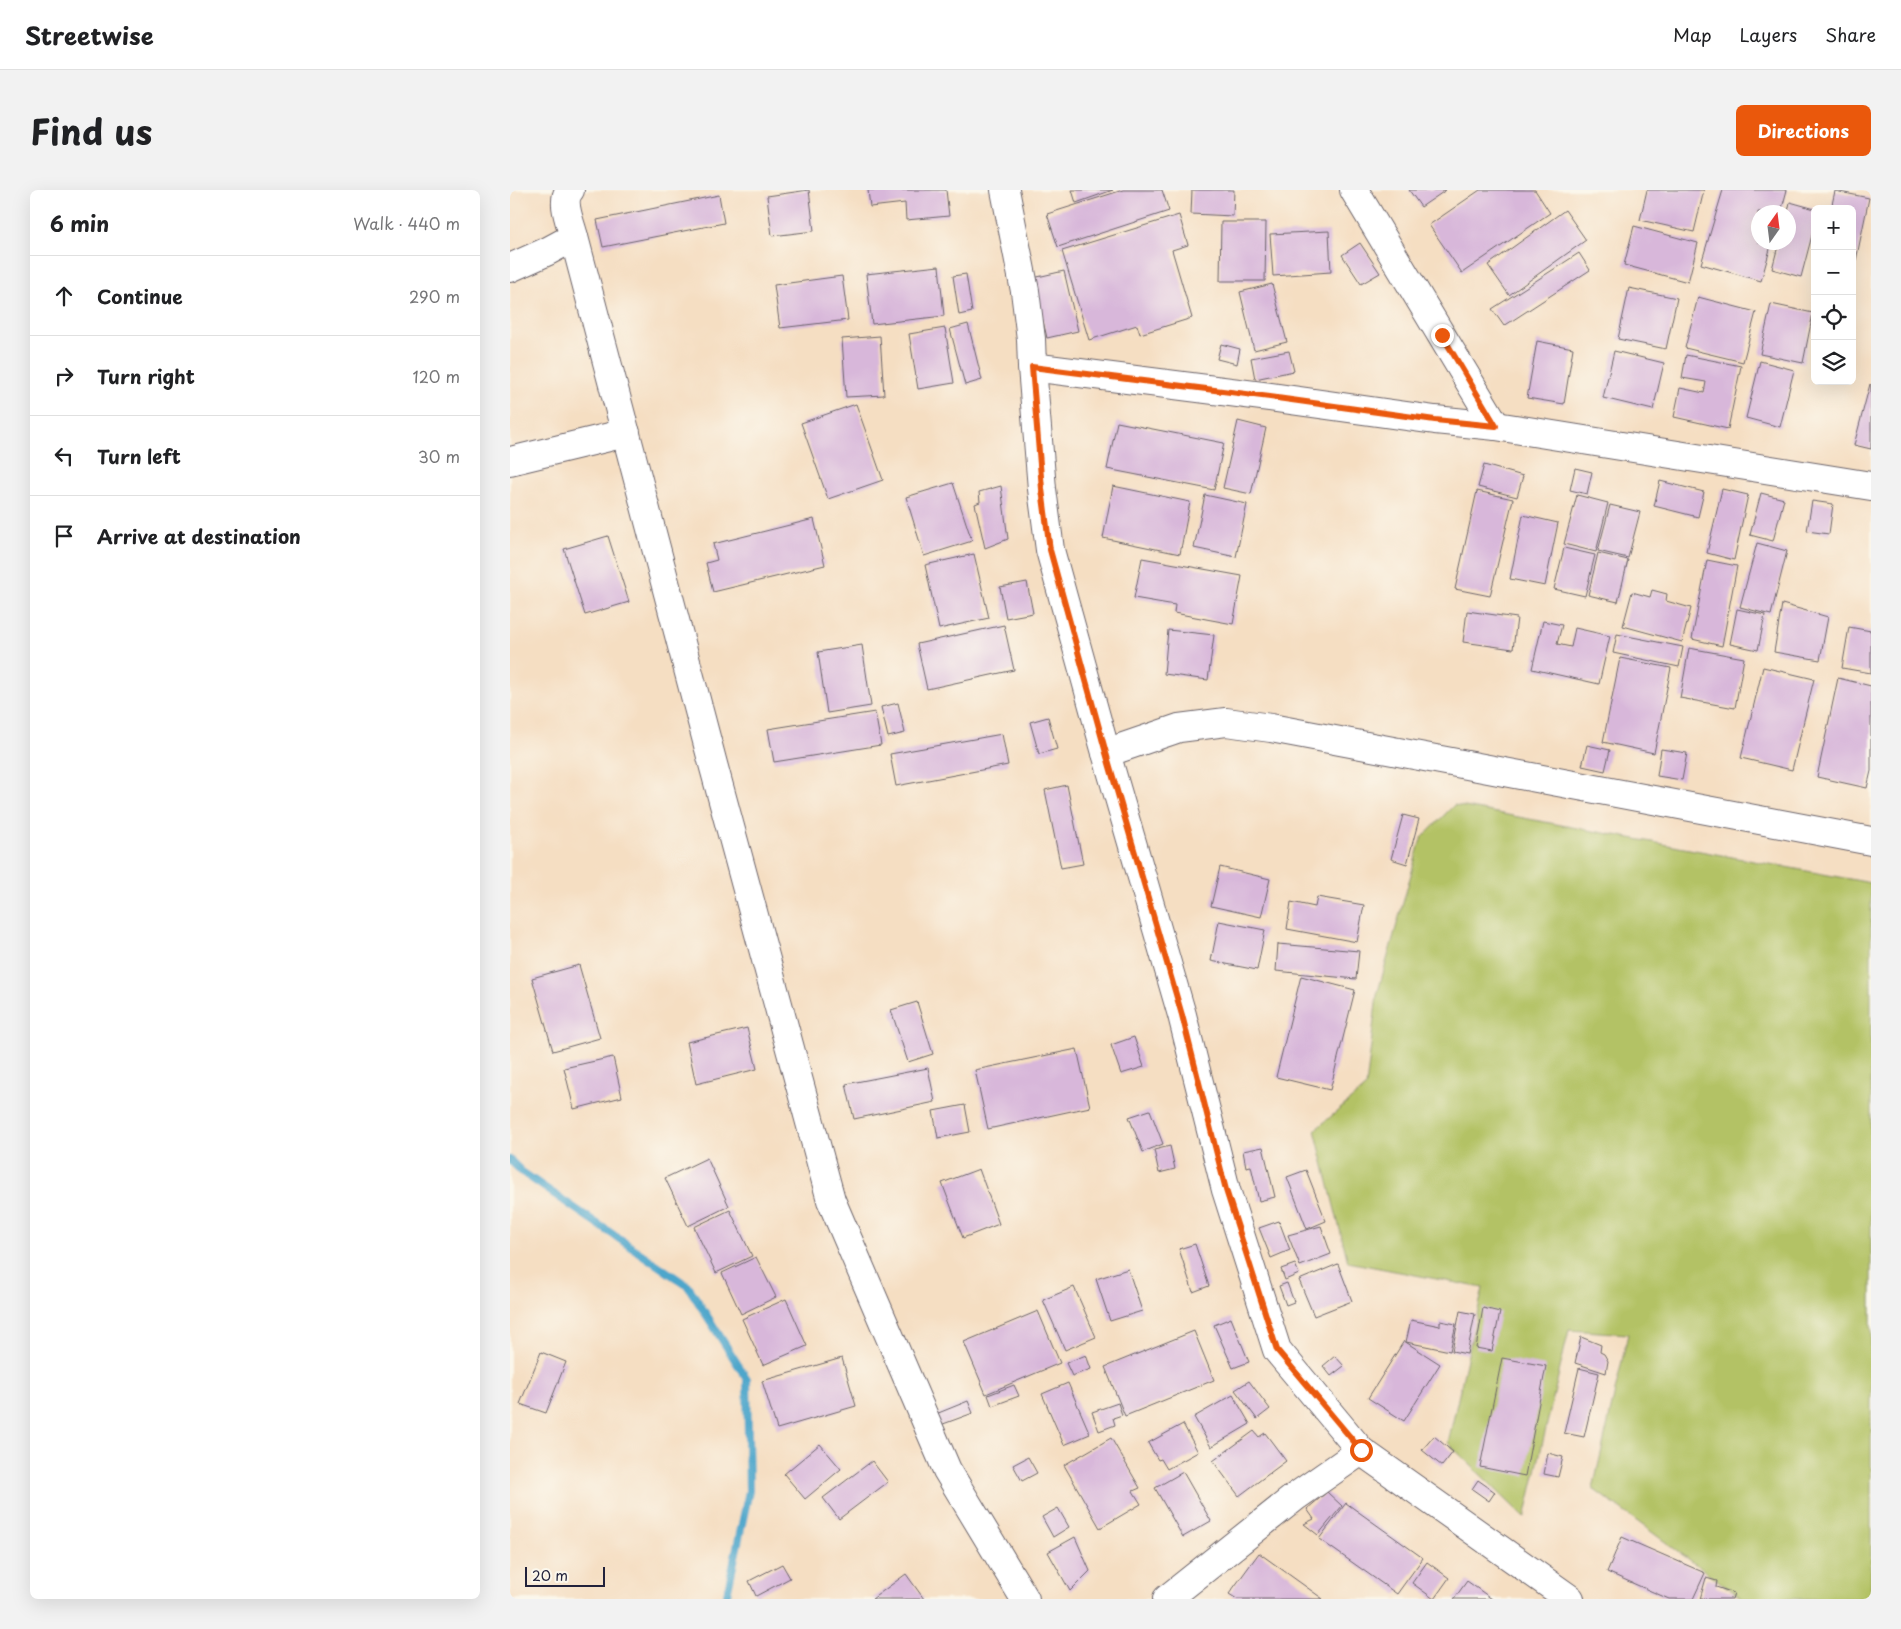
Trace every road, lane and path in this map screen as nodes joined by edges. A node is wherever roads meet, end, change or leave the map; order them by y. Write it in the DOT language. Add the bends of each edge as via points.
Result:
graph roads {
  1 [pos="1005,190"];
  2 [pos="1354,190"];
  3 [pos="567,191"];
  4 [pos="574,237"];
  5 [pos="510,268"];
  6 [pos="1032,367"];
  7 [pos="1496,426"];
  8 [pos="626,433"];
  9 [pos="510,461"];
  10 [pos="1871,486"];
  11 [pos="1106,753"];
  12 [pos="1871,841"];
  13 [pos="1361,1450"];
  14 [pos="1026,1599"];
  15 [pos="1167,1599"];
  16 [pos="1570,1599"];
  1 -- 6 [label="street" via="1025,291"];
  2 -- 7 [label="street"];
  3 -- 4 [label="street" via="565,203"];
  4 -- 5 [label="street"];
  4 -- 8 [label="street"];
  6 -- 7 [label="street"];
  6 -- 11 [label="street" via="1050,550"];
  7 -- 10 [label="street"];
  8 -- 9 [label="street"];
  8 -- 14 [label="street" via="831,1200 947,1470"];
  11 -- 12 [label="street" via="1179,728 1235,723"];
  11 -- 13 [label="street" via="1182,1015 1226,1190 1277,1350"];
  13 -- 15 [label="street" via="1295,1497"];
  13 -- 16 [label="street"];
}
